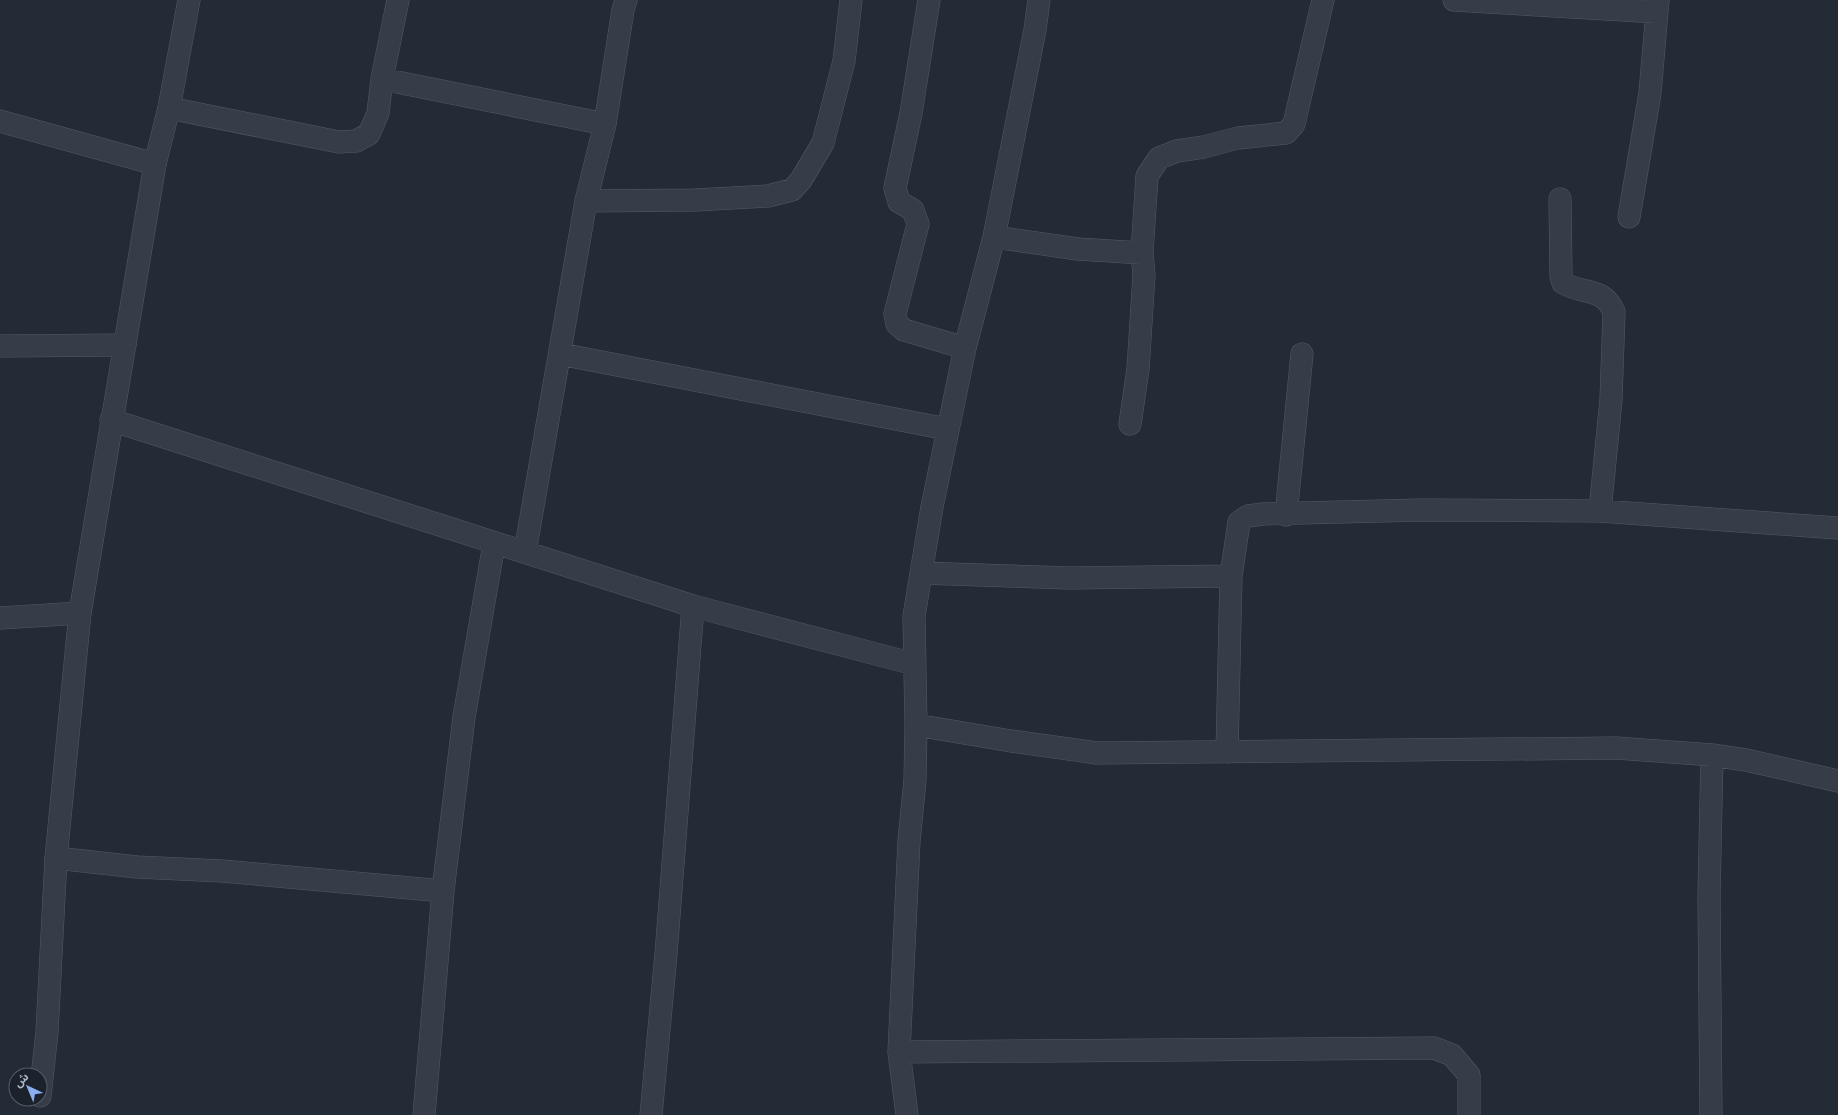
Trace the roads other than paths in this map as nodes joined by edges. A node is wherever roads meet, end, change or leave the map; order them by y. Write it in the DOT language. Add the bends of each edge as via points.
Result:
graph roads {
  1 [pos="189,0"];
  2 [pos="398,0"];
  3 [pos="626,0"];
  4 [pos="851,0"];
  5 [pos="929,0"];
  6 [pos="1039,0"];
  7 [pos="1323,0"];
  8 [pos="1454,0"];
  9 [pos="1657,6"];
  10 [pos="382,79"];
  11 [pos="169,108"];
  12 [pos="0,121"];
  13 [pos="605,124"];
  14 [pos="155,164"];
  15 [pos="1560,199"];
  16 [pos="586,201"];
  17 [pos="1629,217"];
  18 [pos="994,237"];
  19 [pos="1142,253"];
  20 [pos="126,345"];
  21 [pos="0,346"];
  22 [pos="964,348"];
  23 [pos="560,354"];
  24 [pos="1302,354"];
  25 [pos="111,420"];
  26 [pos="1130,424"];
  27 [pos="947,429"];
  28 [pos="1600,511"];
  29 [pos="1286,515"];
  30 [pos="1838,528"];
  31 [pos="494,544"];
  32 [pos="525,552"];
  33 [pos="921,573"];
  34 [pos="1231,576"];
  35 [pos="693,606"];
  36 [pos="80,613"];
  37 [pos="0,618"];
  38 [pos="914,664"];
  39 [pos="916,725"];
  40 [pos="1226,752"];
  41 [pos="1712,755"];
  42 [pos="1838,781"];
  43 [pos="56,858"];
  44 [pos="442,891"];
  45 [pos="899,1052"];
  46 [pos="43,1067"];
  47 [pos="424,1115"];
  48 [pos="650,1115"];
  49 [pos="907,1115"];
  50 [pos="1469,1115"];
  51 [pos="1711,1115"];
  1 -- 11 [label="street"];
  2 -- 10 [label="street"];
  3 -- 13 [label="street" via="622,10"];
  4 -- 16 [label="street" via="844,60 823,143 801,180 792,190 753,197"];
  5 -- 22 [label="street" via="911,113 895,188 899,202 913,210 918,224 895,314 897,324 904,330"];
  6 -- 18 [label="street"];
  7 -- 19 [label="street" via="1294,124 1286,133 1238,138 1177,151 1159,158 1147,176"];
  8 -- 9 [label="street"];
  9 -- 17 [label="street" via="1650,94"];
  10 -- 11 [label="street" via="378,113 369,134 356,141 339,142"];
  10 -- 13 [label="street"];
  11 -- 14 [label="street"];
  12 -- 14 [label="street"];
  13 -- 16 [label="street"];
  14 -- 20 [label="street"];
  15 -- 28 [label="street" via="1563,283 1600,295 1610,302 1614,312 1611,400"];
  16 -- 23 [label="street"];
  18 -- 19 [label="street" via="1078,249"];
  18 -- 22 [label="street"];
  19 -- 26 [label="street" via="1144,275 1138,369"];
  20 -- 21 [label="street"];
  20 -- 25 [label="street"];
  22 -- 27 [label="street"];
  23 -- 27 [label="street"];
  23 -- 32 [label="street"];
  24 -- 29 [label="street"];
  25 -- 31 [label="street"];
  25 -- 36 [label="street"];
  27 -- 33 [label="street"];
  28 -- 29 [label="street" via="1421,510"];
  28 -- 30 [label="street"];
  29 -- 34 [label="street" via="1248,516 1239,522"];
  31 -- 32 [label="street"];
  31 -- 44 [label="street" via="464,717"];
  32 -- 35 [label="street"];
  33 -- 34 [label="street" via="1069,578"];
  33 -- 38 [label="street" via="914,616"];
  34 -- 40 [label="street"];
  35 -- 38 [label="street"];
  35 -- 48 [label="street" via="666,954"];
  36 -- 37 [label="street"];
  36 -- 43 [label="street"];
  38 -- 39 [label="street"];
  39 -- 40 [label="street" via="1096,753"];
  39 -- 45 [label="street"];
  40 -- 41 [label="street" via="1616,748"];
  41 -- 42 [label="street"];
  41 -- 51 [label="street" via="1709,895"];
  43 -- 44 [label="street" via="137,867 222,871"];
  43 -- 46 [label="street"];
  44 -- 47 [label="street"];
  45 -- 49 [label="street"];
  45 -- 50 [label="street" via="1434,1048 1452,1055 1469,1075"];
}
